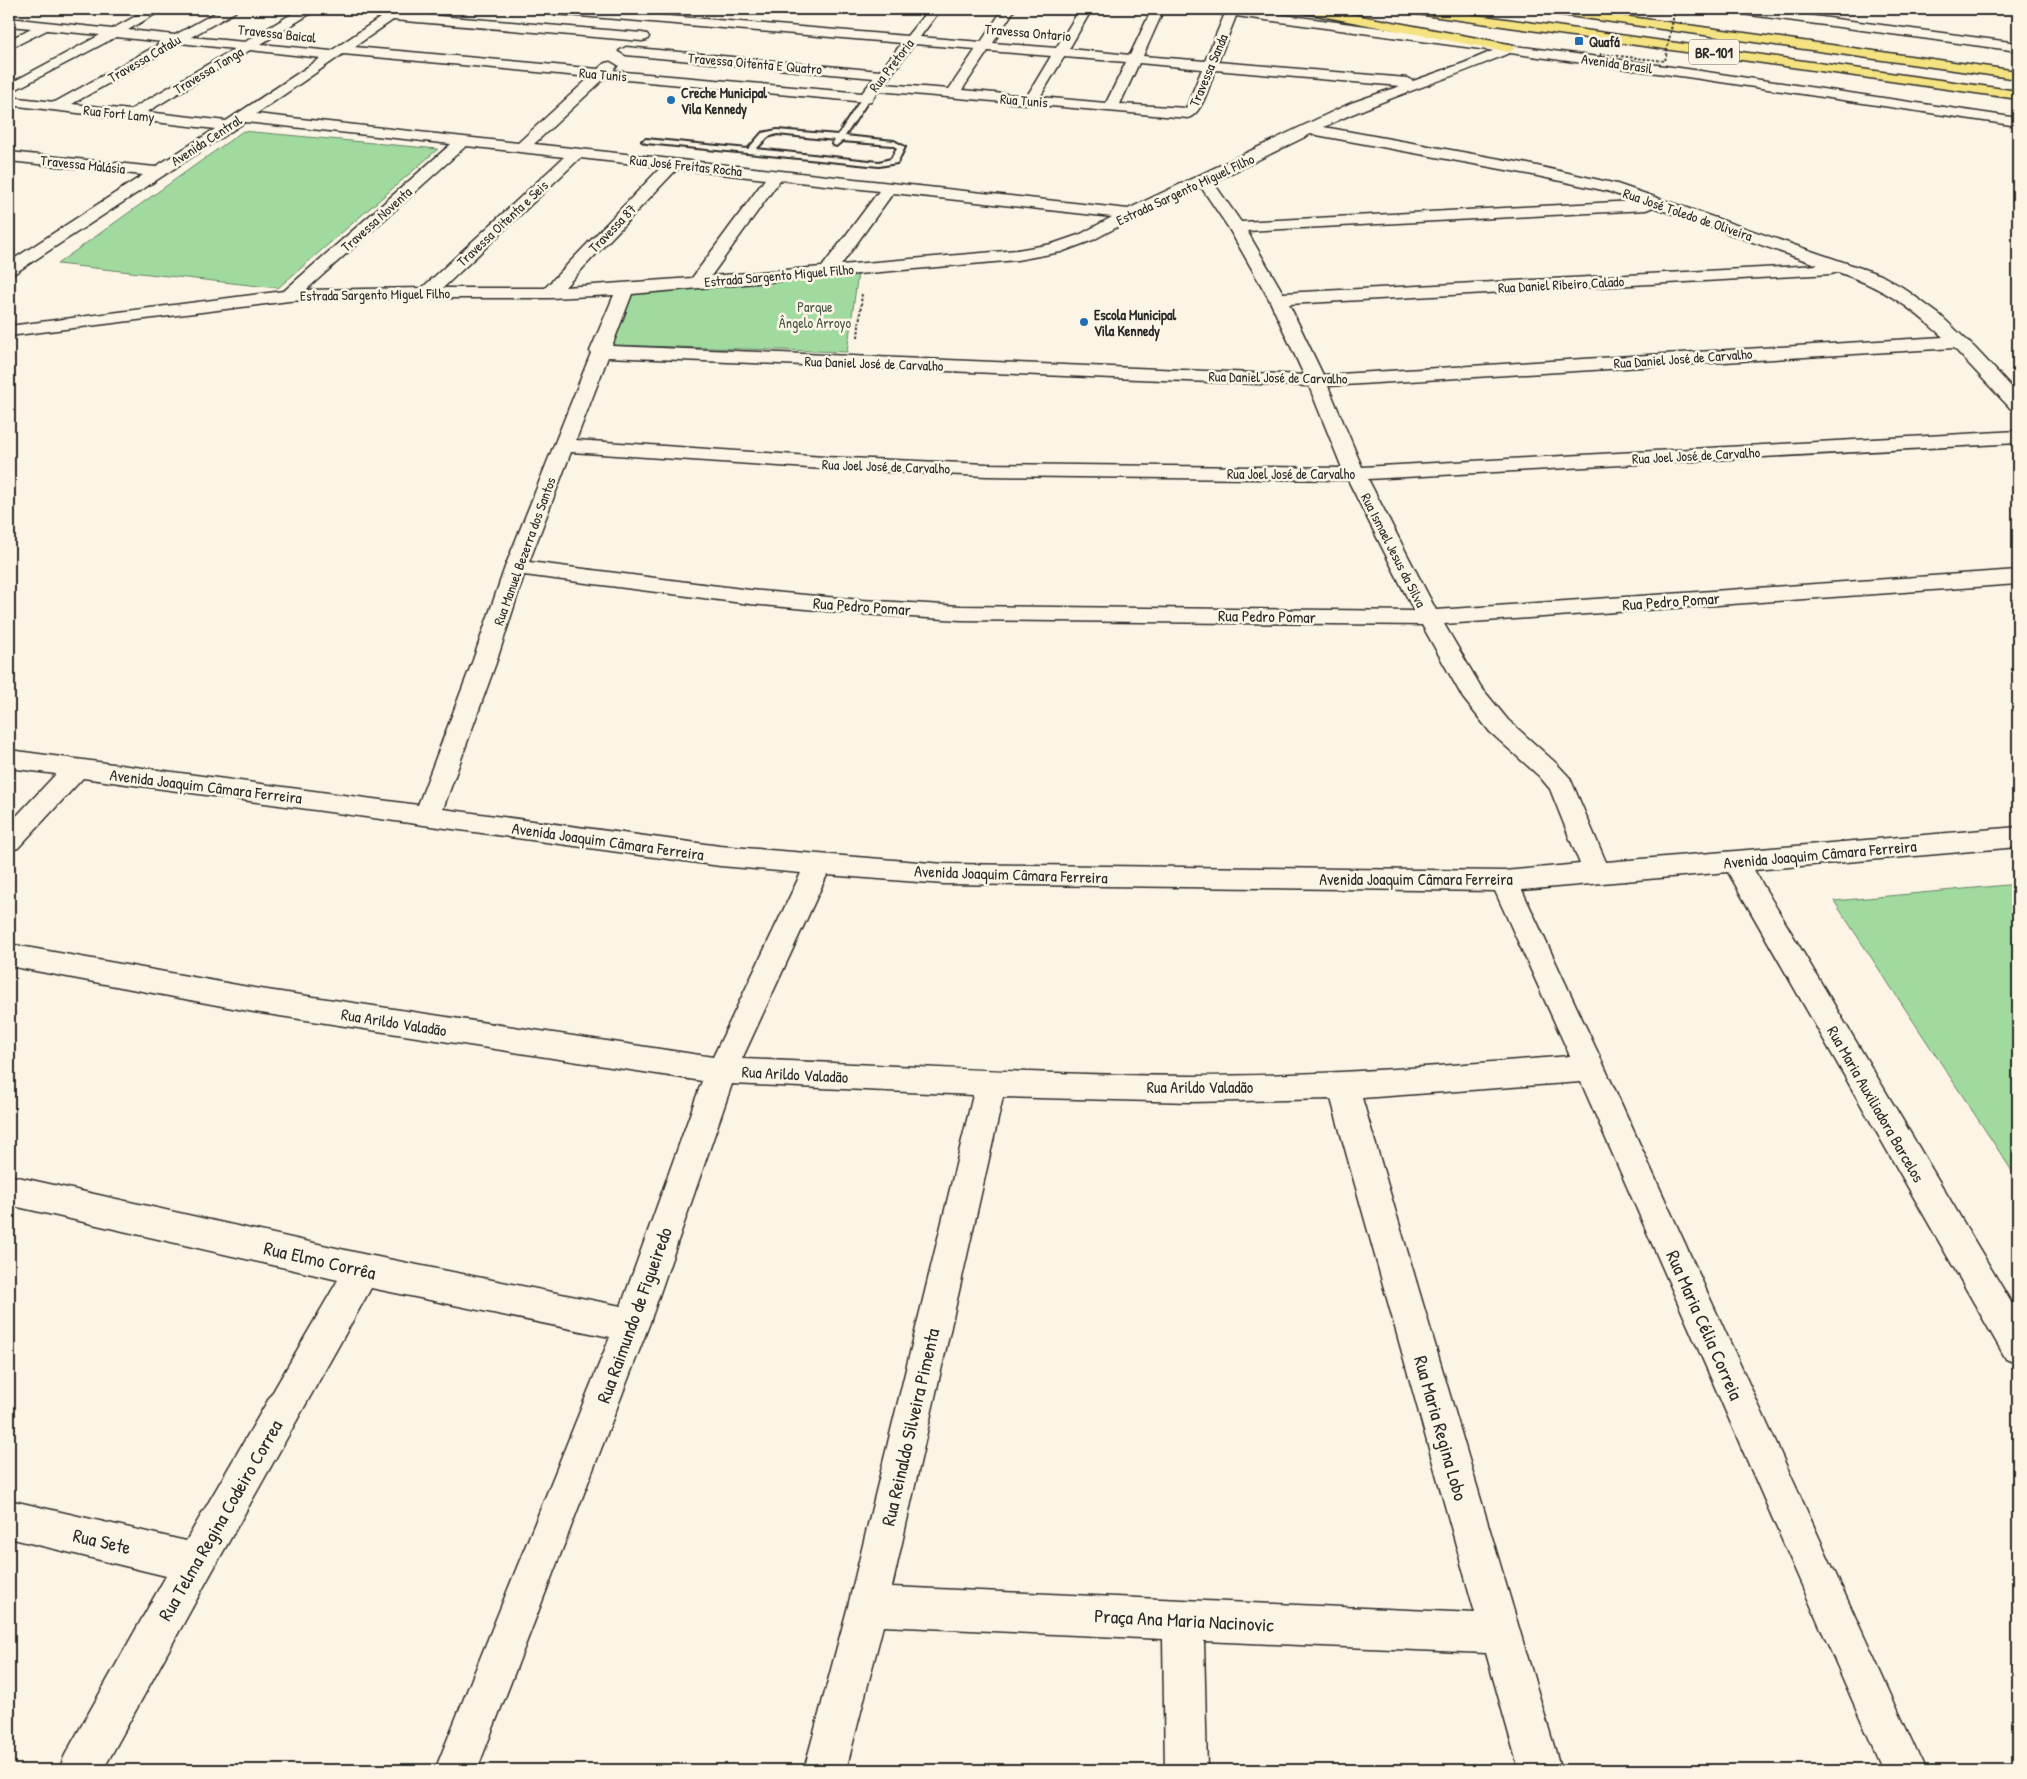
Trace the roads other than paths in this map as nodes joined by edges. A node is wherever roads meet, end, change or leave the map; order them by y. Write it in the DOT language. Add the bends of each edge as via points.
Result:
graph roads {
  1 [pos="158,9"];
  2 [pos="230,9"];
  3 [pos="309,9"];
  4 [pos="544,9"];
  5 [pos="672,9"];
  6 [pos="935,9"];
  7 [pos="1009,9"];
  8 [pos="1086,9"];
  9 [pos="1158,9"];
  10 [pos="1214,9"];
  11 [pos="1306,9"];
  12 [pos="1410,9"];
  13 [pos="1548,9"];
  14 [pos="1735,9"];
  15 [pos="1232,11"];
  16 [pos="396,12"];
  17 [pos="661,19"];
  18 [pos="9,22"];
  19 [pos="44,26"];
  20 [pos="114,32"];
  21 [pos="642,37"];
  22 [pos="177,39"];
  23 [pos="911,39"];
  24 [pos="9,45"];
  25 [pos="986,45"];
  26 [pos="247,46"];
  27 [pos="2018,47"];
  28 [pos="1508,48"];
  29 [pos="626,51"];
  30 [pos="337,52"];
  31 [pos="1060,52"];
  32 [pos="1135,58"];
  33 [pos="1210,65"];
  34 [pos="601,74"];
  35 [pos="2018,75"];
  36 [pos="1419,83"];
  37 [pos="875,87"];
  38 [pos="9,89"];
  39 [pos="953,94"];
  40 [pos="2018,95"];
  41 [pos="9,101"];
  42 [pos="1031,101"];
  43 [pos="58,106"];
  44 [pos="1111,108"];
  45 [pos="1173,114"];
  46 [pos="133,115"];
  47 [pos="242,116"];
  48 [pos="2018,122"];
  49 [pos="229,126"];
  50 [pos="1309,129"];
  51 [pos="840,138"];
  52 [pos="463,142"];
  53 [pos="646,142"];
  54 [pos="521,148"];
  55 [pos="750,151"];
  56 [pos="577,153"];
  57 [pos="9,156"];
  58 [pos="825,158"];
  59 [pos="36,159"];
  60 [pos="673,164"];
  61 [pos="16,172"];
  62 [pos="157,172"];
  63 [pos="776,175"];
  64 [pos="1204,180"];
  65 [pos="889,188"];
  66 [pos="1664,204"];
  67 [pos="1130,214"];
  68 [pos="1236,227"];
  69 [pos="1845,268"];
  70 [pos="9,269"];
  71 [pos="828,271"];
  72 [pos="698,282"];
  73 [pos="625,288"];
  74 [pos="427,293"];
  75 [pos="550,293"];
  76 [pos="289,296"];
  77 [pos="1278,299"];
  78 [pos="9,331"];
  79 [pos="1957,342"];
  80 [pos="599,351"];
  81 [pos="1316,381"];
  82 [pos="2018,405"];
  83 [pos="2018,437"];
  84 [pos="564,445"];
  85 [pos="1355,474"];
  86 [pos="516,567"];
  87 [pos="2018,578"];
  88 [pos="1429,618"];
  89 [pos="9,758"];
  90 [pos="76,769"];
  91 [pos="427,816"];
  92 [pos="2018,837"];
  93 [pos="9,841"];
  94 [pos="1735,862"];
  95 [pos="819,863"];
  96 [pos="1597,873"];
  97 [pos="1504,881"];
  98 [pos="9,955"];
  99 [pos="1590,1068"];
  100 [pos="722,1071"];
  101 [pos="991,1083"];
  102 [pos="1343,1086"];
  103 [pos="9,1190"];
  104 [pos="363,1270"];
  105 [pos="632,1325"];
  106 [pos="2018,1347"];
  107 [pos="9,1519"];
  108 [pos="195,1563"];
  109 [pos="868,1606"];
  110 [pos="1183,1619"];
  111 [pos="1501,1634"];
  112 [pos="80,1770"];
  113 [pos="456,1770"];
  114 [pos="825,1770"];
  115 [pos="1186,1770"];
  116 [pos="1540,1770"];
  117 [pos="1904,1770"];
  1 -- 20 [label="street"];
  2 -- 22 [label="street, Travessa Catalu"];
  3 -- 26 [label="street, Travessa Tanga"];
  4 -- 17 [label="street, Travessa Ontario"];
  5 -- 17 [label="street"];
  6 -- 23 [label="street, Rua Pretoria"];
  7 -- 25 [label="street"];
  8 -- 31 [label="street"];
  9 -- 32 [label="street"];
  10 -- 15 [label="street, Avenida Brasil"];
  11 -- 28 [label="highway"];
  12 -- 40 [label="highway, Avenida Brasil / BR-101"];
  13 -- 35 [label="highway, BR-101"];
  14 -- 27 [label="street"];
  15 -- 28 [label="street, Avenida Brasil"];
  15 -- 33 [label="street, Travessa Sanda"];
  16 -- 21 [label="street"];
  16 -- 30 [label="street, Avenida Central"];
  17 -- 21 [label="street"];
  17 -- 23 [label="street, Travessa Ontario"];
  18 -- 19 [label="street, Travessa Baical"];
  19 -- 20 [label="street, Travessa Baical"];
  19 -- 24 [label="street"];
  20 -- 22 [label="street, Travessa Baical"];
  20 -- 38 [label="street"];
  21 -- 29 [label="street"];
  22 -- 26 [label="street, Travessa Baical"];
  22 -- 43 [label="street, Travessa Catalu"];
  23 -- 25 [label="street, Travessa Ontario"];
  23 -- 37 [label="street, Rua Pretoria"];
  25 -- 31 [label="street, Travessa Ontario"];
  25 -- 39 [label="street"];
  26 -- 30 [label="street, Travessa Baical"];
  26 -- 46 [label="street, Travessa Tanga"];
  28 -- 36 [label="street, Estrada Sargento Miguel Filho"];
  28 -- 48 [label="street, Avenida Brasil"];
  29 -- 34 [label="street"];
  29 -- 37 [label="street, Travessa Oitenta E Quatro"];
  30 -- 34 [label="street, Rua Tunis"];
  30 -- 47 [label="street, Avenida Central"];
  31 -- 32 [label="street, Travessa Ontario"];
  31 -- 42 [label="street"];
  32 -- 33 [label="street, Travessa Ontario"];
  32 -- 44 [label="street"];
  33 -- 36 [label="street, Travessa Ontario"];
  33 -- 45 [label="street, Travessa Sanda" via="1190,113"];
  34 -- 37 [label="street, Rua Tunis"];
  34 -- 54 [label="street"];
  36 -- 50 [label="street, Estrada Sargento Miguel Filho" via="1356,106"];
  37 -- 39 [label="street, Rua Tunis"];
  37 -- 51 [label="lane"];
  39 -- 42 [label="street, Rua Tunis"];
  41 -- 43 [label="street, Rua Fort Lamy"];
  42 -- 44 [label="street, Rua Tunis"];
  43 -- 46 [label="street, Rua Fort Lamy"];
  44 -- 45 [label="street, Rua Tunis"];
  46 -- 49 [label="street, Rua Fort Lamy"];
  47 -- 49 [label="street, Avenida Central"];
  47 -- 52 [label="street, Rua José Freitas Rocha"];
  49 -- 62 [label="street, Avenida Central"];
  50 -- 64 [label="street, Estrada Sargento Miguel Filho"];
  50 -- 66 [label="street, Rua José Toledo de Oliveira" via="1581,180"];
  51 -- 55 [label="lane" via="772,132"];
  51 -- 58 [label="lane"];
  51 -- 58 [label="lane" via="894,143 901,149 894,161 888,164"];
  52 -- 54 [label="street, Rua José Freitas Rocha"];
  52 -- 76 [label="street, Travessa Noventa"];
  53 -- 55 [label="lane"];
  54 -- 56 [label="street, Rua José Freitas Rocha"];
  55 -- 58 [label="lane"];
  56 -- 60 [label="street, Rua José Freitas Rocha"];
  56 -- 74 [label="street, Travessa Oitenta e Seis"];
  57 -- 59 [label="street, Travessa Malásia"];
  59 -- 61 [label="street"];
  59 -- 62 [label="street, Travessa Malásia"];
  60 -- 63 [label="street, Rua José Freitas Rocha"];
  60 -- 75 [label="street, Travessa 87"];
  62 -- 70 [label="street, Avenida Central"];
  63 -- 65 [label="street, Rua José Freitas Rocha"];
  63 -- 72 [label="street"];
  64 -- 67 [label="street, Estrada Sargento Miguel Filho"];
  64 -- 68 [label="street, Rua Ismael Jesus da Silva"];
  65 -- 67 [label="street, Rua José Freitas Rocha"];
  65 -- 71 [label="street"];
  66 -- 68 [label="street"];
  66 -- 69 [label="street, Rua José Toledo de Oliveira"];
  67 -- 71 [label="street, Estrada Sargento Miguel Filho" via="1087,237 1055,248 1017,255"];
  68 -- 77 [label="street, Rua Ismael Jesus da Silva"];
  69 -- 77 [label="street, Rua Daniel Ribeiro Calado"];
  69 -- 79 [label="street, Rua José Toledo de Oliveira" via="1910,299"];
  71 -- 72 [label="street, Estrada Sargento Miguel Filho"];
  72 -- 73 [label="street, Estrada Sargento Miguel Filho"];
  73 -- 75 [label="street, Estrada Sargento Miguel Filho"];
  73 -- 80 [label="street, Rua Manuel Bezerra dos Santos"];
  74 -- 75 [label="street, Estrada Sargento Miguel Filho"];
  74 -- 76 [label="street, Estrada Sargento Miguel Filho"];
  76 -- 78 [label="street, Estrada Sargento Miguel Filho"];
  77 -- 81 [label="street, Rua Ismael Jesus da Silva"];
  79 -- 81 [label="street, Rua Daniel José de Carvalho"];
  79 -- 82 [label="street, Rua José Toledo de Oliveira"];
  80 -- 81 [label="street, Rua Daniel José de Carvalho"];
  80 -- 84 [label="street, Rua Manuel Bezerra dos Santos"];
  81 -- 85 [label="street, Rua Ismael Jesus da Silva"];
  83 -- 85 [label="street, Rua Joel José de Carvalho"];
  84 -- 85 [label="street, Rua Joel José de Carvalho" via="824,463 987,470"];
  84 -- 86 [label="street, Rua Manuel Bezerra dos Santos"];
  85 -- 88 [label="street, Rua Ismael Jesus da Silva"];
  86 -- 88 [label="street, Rua Pedro Pomar" via="750,597 961,613"];
  86 -- 91 [label="street, Rua Manuel Bezerra dos Santos"];
  87 -- 88 [label="street, Rua Pedro Pomar"];
  88 -- 96 [label="street, Rua Ismael Jesus da Silva" via="1472,692 1499,726 1561,785"];
  89 -- 90 [label="street, Avenida Joaquim Câmara Ferreira"];
  90 -- 91 [label="street, Avenida Joaquim Câmara Ferreira"];
  90 -- 93 [label="street"];
  91 -- 95 [label="street, Avenida Joaquim Câmara Ferreira" via="720,856"];
  92 -- 94 [label="street, Avenida Joaquim Câmara Ferreira"];
  94 -- 96 [label="street, Avenida Joaquim Câmara Ferreira"];
  94 -- 106 [label="street, Rua Maria Auxiliadora Barcelos"];
  95 -- 97 [label="street, Avenida Joaquim Câmara Ferreira" via="944,874 1079,878"];
  95 -- 100 [label="street, Rua Raimundo de Figueiredo"];
  96 -- 97 [label="street, Avenida Joaquim Câmara Ferreira"];
  97 -- 99 [label="street, Rua Maria Célia Correia"];
  98 -- 100 [label="street, Rua Arildo Valadão" via="254,1000"];
  99 -- 102 [label="street, Rua Arildo Valadão"];
  99 -- 117 [label="street, Rua Maria Célia Correia"];
  100 -- 101 [label="street, Rua Arildo Valadão"];
  100 -- 105 [label="street, Rua Raimundo de Figueiredo"];
  101 -- 102 [label="street, Rua Arildo Valadão" via="1191,1089"];
  101 -- 109 [label="street, Rua Reinaldo Silveira Pimenta"];
  102 -- 111 [label="street, Rua Maria Regina Lobo"];
  103 -- 104 [label="street, Rua Elmo Corrêa"];
  104 -- 105 [label="street, Rua Elmo Corrêa"];
  104 -- 108 [label="street, Rua Telma Regina Codeiro Correa"];
  105 -- 113 [label="street, Rua Raimundo de Figueiredo"];
  107 -- 108 [label="street, Rua Sete"];
  108 -- 112 [label="street, Rua Telma Regina Codeiro Correa"];
  109 -- 110 [label="street, Praça Ana Maria Nacinovic"];
  109 -- 114 [label="street, Rua Reinaldo Silveira Pimenta"];
  110 -- 111 [label="street, Praça Ana Maria Nacinovic"];
  110 -- 115 [label="street"];
  111 -- 116 [label="street, Rua Maria Regina Lobo"];
}
